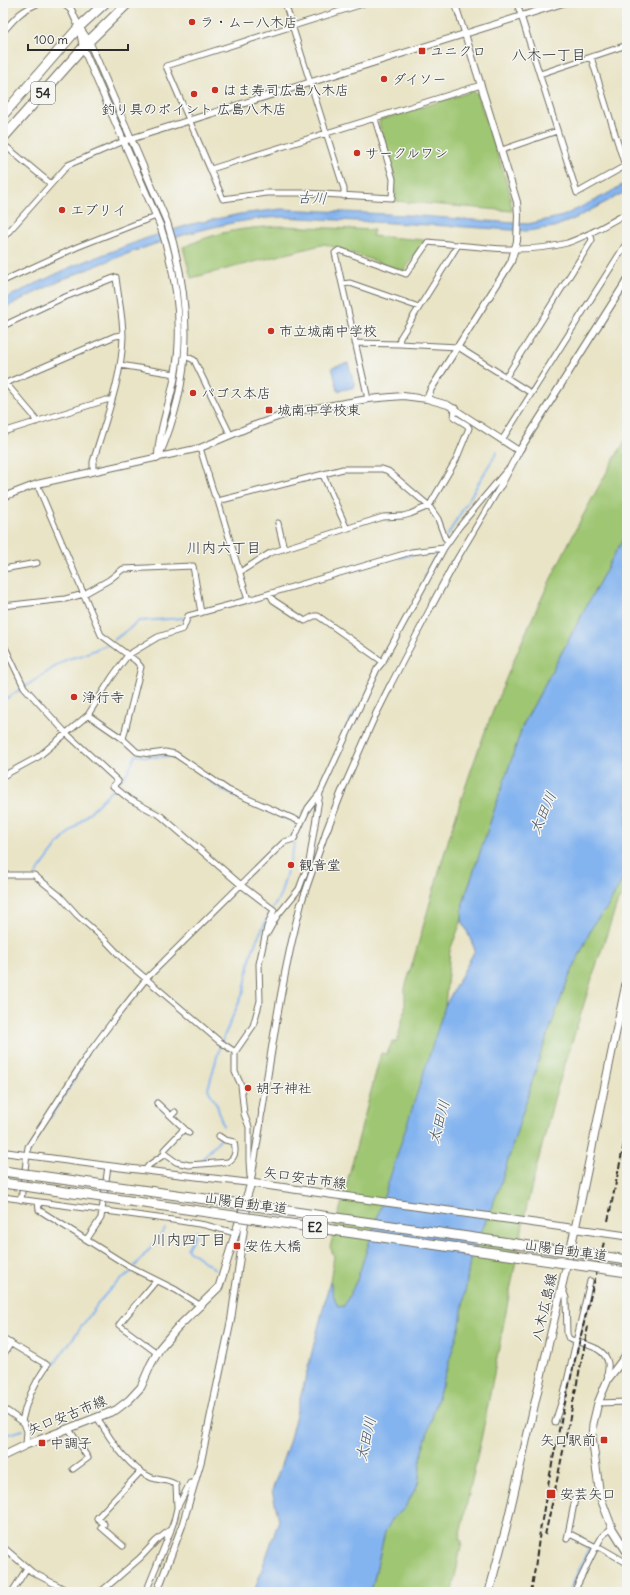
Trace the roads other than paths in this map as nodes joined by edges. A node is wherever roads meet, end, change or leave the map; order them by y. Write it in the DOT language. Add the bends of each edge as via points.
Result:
graph roads {
  1 [pos="40,3"];
  2 [pos="62,3"];
  3 [pos="68,3"];
  4 [pos="72,3"];
  5 [pos="105,3"];
  6 [pos="128,3"];
  7 [pos="285,3"];
  8 [pos="366,3"];
  9 [pos="455,3"];
  10 [pos="517,3"];
  11 [pos="563,3"];
  12 [pos="72,11"];
  13 [pos="521,16"];
  14 [pos="79,27"];
  15 [pos="293,27"];
  16 [pos="3,32"];
  17 [pos="465,34"];
  18 [pos="86,45"];
  19 [pos="627,45"];
  20 [pos="591,57"];
  21 [pos="540,74"];
  22 [pos="310,82"];
  23 [pos="481,85"];
  24 [pos="3,116"];
  25 [pos="375,119"];
  26 [pos="188,120"];
  27 [pos="557,132"];
  28 [pos="327,134"];
  29 [pos="3,138"];
  30 [pos="131,138"];
  31 [pos="124,142"];
  32 [pos="3,144"];
  33 [pos="502,150"];
  34 [pos="210,169"];
  35 [pos="50,184"];
  36 [pos="344,196"];
  37 [pos="627,213"];
  38 [pos="156,216"];
  39 [pos="590,233"];
  40 [pos="3,238"];
  41 [pos="627,242"];
  42 [pos="458,245"];
  43 [pos="515,249"];
  44 [pos="627,280"];
  45 [pos="3,281"];
  46 [pos="342,284"];
  47 [pos="419,307"];
  48 [pos="3,326"];
  49 [pos="123,335"];
  50 [pos="355,343"];
  51 [pos="399,344"];
  52 [pos="458,347"];
  53 [pos="185,356"];
  54 [pos="120,365"];
  55 [pos="175,374"];
  56 [pos="506,377"];
  57 [pos="5,382"];
  58 [pos="531,393"];
  59 [pos="368,399"];
  60 [pos="427,399"];
  61 [pos="112,400"];
  62 [pos="455,408"];
  63 [pos="36,422"];
  64 [pos="3,432"];
  65 [pos="230,434"];
  66 [pos="502,440"];
  67 [pos="200,448"];
  68 [pos="520,451"];
  69 [pos="158,458"];
  70 [pos="515,461"];
  71 [pos="93,472"];
  72 [pos="323,475"];
  73 [pos="37,484"];
  74 [pos="502,485"];
  75 [pos="3,496"];
  76 [pos="218,500"];
  77 [pos="429,506"];
  78 [pos="278,523"];
  79 [pos="347,529"];
  80 [pos="449,542"];
  81 [pos="444,548"];
  82 [pos="284,549"];
  83 [pos="37,563"];
  84 [pos="454,564"];
  85 [pos="3,569"];
  86 [pos="240,572"];
  87 [pos="84,594"];
  88 [pos="270,594"];
  89 [pos="248,600"];
  90 [pos="432,605"];
  91 [pos="3,606"];
  92 [pos="201,613"];
  93 [pos="3,643"];
  94 [pos="128,655"];
  95 [pos="383,662"];
  96 [pos="390,686"];
  97 [pos="376,714"];
  98 [pos="88,715"];
  99 [pos="66,733"];
  100 [pos="123,739"];
  101 [pos="4,775"];
  102 [pos="342,791"];
  103 [pos="320,793"];
  104 [pos="301,822"];
  105 [pos="326,832"];
  106 [pos="3,875"];
  107 [pos="241,885"];
  108 [pos="302,904"];
  109 [pos="264,940"];
  110 [pos="146,978"];
  111 [pos="627,979"];
  112 [pos="235,1052"];
  113 [pos="160,1104"];
  114 [pos="262,1111"];
  115 [pos="175,1112"];
  116 [pos="171,1116"];
  117 [pos="260,1125"];
  118 [pos="219,1136"];
  119 [pos="3,1152"];
  120 [pos="165,1154"];
  121 [pos="26,1155"];
  122 [pos="108,1166"];
  123 [pos="145,1170"];
  124 [pos="3,1171"];
  125 [pos="3,1183"];
  126 [pos="254,1183"];
  127 [pos="3,1197"];
  128 [pos="21,1200"];
  129 [pos="38,1202"];
  130 [pos="102,1210"];
  131 [pos="575,1229"];
  132 [pos="235,1233"];
  133 [pos="627,1236"];
  134 [pos="87,1239"];
  135 [pos="627,1260"];
  136 [pos="627,1272"];
  137 [pos="156,1280"];
  138 [pos="590,1281"];
  139 [pos="562,1287"];
  140 [pos="201,1306"];
  141 [pos="3,1339"];
  142 [pos="576,1341"];
  143 [pos="11,1343"];
  144 [pos="157,1353"];
  145 [pos="627,1354"];
  146 [pos="3,1355"];
  147 [pos="608,1379"];
  148 [pos="627,1402"];
  149 [pos="598,1403"];
  150 [pos="3,1408"];
  151 [pos="97,1417"];
  152 [pos="22,1421"];
  153 [pos="554,1422"];
  154 [pos="69,1429"];
  155 [pos="26,1445"];
  156 [pos="3,1456"];
  157 [pos="73,1469"];
  158 [pos="140,1472"];
  159 [pos="194,1484"];
  160 [pos="575,1498"];
  161 [pos="177,1508"];
  162 [pos="612,1528"];
  163 [pos="171,1529"];
  164 [pos="123,1546"];
  165 [pos="3,1547"];
  166 [pos="596,1547"];
  167 [pos="627,1552"];
  168 [pos="627,1562"];
  169 [pos="27,1568"];
  170 [pos="100,1591"];
  171 [pos="12,1592"];
  172 [pos="70,1592"];
  173 [pos="146,1592"];
  174 [pos="156,1592"];
  175 [pos="489,1592"];
  176 [pos="574,1592"];
  1 -- 16 [label="street" via="19,13"];
  2 -- 12 [label="street"];
  3 -- 12 [label="street"];
  4 -- 12 [label="street"];
  5 -- 14 [label="highway, 54"];
  6 -- 18 [label="highway, 54"];
  7 -- 15 [label="street"];
  8 -- 15 [label="street"];
  9 -- 17 [label="street"];
  10 -- 13 [label="street"];
  11 -- 13 [label="street"];
  12 -- 14 [label="street"];
  13 -- 17 [label="street"];
  13 -- 21 [label="street"];
  14 -- 18 [label="street"];
  14 -- 24 [label="highway, 54"];
  15 -- 22 [label="street"];
  15 -- 26 [label="street" via="166,66"];
  17 -- 22 [label="street"];
  17 -- 23 [label="street"];
  18 -- 29 [label="highway, 54"];
  18 -- 30 [label="street"];
  18 -- 31 [label="street"];
  19 -- 20 [label="street"];
  20 -- 21 [label="street"];
  20 -- 27 [label="street" via="624,166 577,193"];
  21 -- 27 [label="street"];
  22 -- 26 [label="street"];
  22 -- 28 [label="street"];
  23 -- 25 [label="street"];
  23 -- 33 [label="street"];
  25 -- 28 [label="street"];
  25 -- 36 [label="street" via="393,179 392,198"];
  26 -- 30 [label="street"];
  26 -- 34 [label="street"];
  27 -- 33 [label="street"];
  28 -- 34 [label="street"];
  28 -- 36 [label="street"];
  30 -- 31 [label="street"];
  30 -- 53 [label="street" via="174,244 186,321"];
  31 -- 35 [label="street" via="68,165"];
  31 -- 38 [label="street"];
  32 -- 35 [label="street"];
  33 -- 43 [label="street" via="518,215"];
  34 -- 36 [label="street" via="223,199 305,193"];
  35 -- 40 [label="street"];
  37 -- 39 [label="street"];
  38 -- 45 [label="street" via="77,247"];
  38 -- 55 [label="street" via="167,247 176,286 179,326"];
  39 -- 43 [label="street" via="544,248"];
  39 -- 56 [label="street" via="592,240"];
  41 -- 58 [label="street"];
  42 -- 43 [label="street"];
  42 -- 46 [label="street" via="428,242 406,274 339,250 335,253"];
  42 -- 47 [label="street"];
  43 -- 52 [label="street" via="511,262"];
  44 -- 68 [label="street"];
  46 -- 47 [label="street" via="350,283"];
  46 -- 50 [label="street"];
  47 -- 51 [label="street"];
  48 -- 49 [label="street" via="60,299 116,277"];
  49 -- 54 [label="street"];
  49 -- 57 [label="street" via="115,336"];
  50 -- 51 [label="street"];
  50 -- 59 [label="street"];
  51 -- 52 [label="street"];
  52 -- 56 [label="street"];
  52 -- 60 [label="street"];
  53 -- 65 [label="street" via="194,360"];
  53 -- 69 [label="street" via="174,414"];
  54 -- 55 [label="street"];
  54 -- 61 [label="street"];
  55 -- 69 [label="street" via="158,438"];
  56 -- 58 [label="street"];
  57 -- 63 [label="street" via="34,415"];
  58 -- 66 [label="street"];
  59 -- 60 [label="street" via="402,396"];
  59 -- 65 [label="street" via="292,412"];
  60 -- 62 [label="street"];
  61 -- 63 [label="street"];
  61 -- 71 [label="street" via="93,462"];
  62 -- 66 [label="street"];
  62 -- 77 [label="street" via="454,416 469,428 456,460"];
  63 -- 64 [label="street"];
  65 -- 67 [label="street"];
  66 -- 68 [label="street"];
  67 -- 69 [label="street"];
  67 -- 76 [label="street"];
  68 -- 70 [label="street"];
  69 -- 71 [label="street"];
  70 -- 74 [label="street"];
  70 -- 80 [label="street"];
  71 -- 73 [label="street"];
  72 -- 76 [label="street"];
  72 -- 77 [label="street" via="343,469 382,469 388,471"];
  72 -- 79 [label="street"];
  73 -- 75 [label="street"];
  73 -- 87 [label="street"];
  74 -- 84 [label="street"];
  76 -- 86 [label="street"];
  77 -- 79 [label="street" via="403,516 383,517"];
  77 -- 80 [label="street"];
  78 -- 82 [label="street"];
  79 -- 82 [label="street"];
  80 -- 81 [label="street"];
  81 -- 88 [label="street" via="411,552"];
  81 -- 95 [label="street"];
  82 -- 86 [label="street" via="270,553"];
  83 -- 85 [label="street"];
  84 -- 90 [label="street"];
  86 -- 89 [label="street"];
  87 -- 91 [label="street" via="65,599"];
  87 -- 92 [label="street" via="123,569 193,566"];
  87 -- 94 [label="street" via="101,635"];
  88 -- 89 [label="street"];
  88 -- 95 [label="street" via="274,600 305,621 318,616"];
  89 -- 92 [label="street"];
  90 -- 96 [label="street"];
  92 -- 94 [label="street" via="188,616 183,629 158,637"];
  93 -- 99 [label="street" via="24,687"];
  94 -- 98 [label="street"];
  94 -- 100 [label="street" via="141,669"];
  95 -- 103 [label="street" via="371,681"];
  96 -- 97 [label="street"];
  97 -- 102 [label="street"];
  98 -- 99 [label="street"];
  98 -- 100 [label="street"];
  99 -- 101 [label="street" via="38,757"];
  99 -- 107 [label="street" via="118,781 113,786 129,800 160,816"];
  100 -- 104 [label="street" via="137,752 175,754 228,790"];
  102 -- 105 [label="street"];
  103 -- 104 [label="street"];
  103 -- 109 [label="street" via="309,862 299,889 277,916"];
  104 -- 107 [label="street" via="294,839 284,842"];
  105 -- 108 [label="street"];
  106 -- 110 [label="street" via="34,875 60,896 77,915"];
  107 -- 109 [label="street" via="274,910"];
  107 -- 110 [label="street"];
  108 -- 114 [label="street" via="282,991"];
  109 -- 112 [label="street" via="259,964 260,1001 253,1026"];
  110 -- 112 [label="street"];
  110 -- 121 [label="street" via="88,1054 32,1140"];
  111 -- 131 [label="main road, 八木広島線"];
  112 -- 126 [label="street" via="236,1072 249,1127 249,1161"];
  113 -- 116 [label="street"];
  114 -- 117 [label="street"];
  115 -- 116 [label="street"];
  116 -- 120 [label="street" via="187,1131 164,1150"];
  117 -- 126 [label="street"];
  118 -- 120 [label="street" via="234,1142 235,1156 228,1162 189,1165 176,1162"];
  119 -- 121 [label="street"];
  120 -- 123 [label="street"];
  121 -- 122 [label="street"];
  121 -- 128 [label="street"];
  122 -- 123 [label="street"];
  122 -- 130 [label="street"];
  123 -- 126 [label="street"];
  124 -- 135 [label="highway, 山陽自動車道 / E2, bridge"];
  125 -- 136 [label="highway, 山陽自動車道 / E2, bridge"];
  126 -- 131 [label="main road, 矢口安古市線"];
  126 -- 132 [label="main road, 矢口安古市線"];
  126 -- 159 [label="street" via="231,1320"];
  127 -- 128 [label="street"];
  128 -- 129 [label="street"];
  129 -- 130 [label="street"];
  129 -- 134 [label="street" via="39,1210"];
  130 -- 132 [label="street" via="204,1225"];
  130 -- 134 [label="street"];
  131 -- 133 [label="main road, 矢口安古市線"];
  131 -- 139 [label="main road, 八木広島線"];
  132 -- 140 [label="main road, 矢口安古市線" via="219,1287"];
  134 -- 137 [label="street" via="130,1267"];
  137 -- 140 [label="street"];
  137 -- 144 [label="street" via="119,1325"];
  138 -- 142 [label="street"];
  139 -- 142 [label="street" via="566,1298 567,1334 569,1339"];
  139 -- 175 [label="main road, 八木広島線"];
  140 -- 144 [label="main road, 矢口安古市線" via="176,1329"];
  141 -- 143 [label="street"];
  142 -- 147 [label="street" via="596,1348 604,1354 608,1364"];
  142 -- 153 [label="street" via="564,1394"];
  143 -- 146 [label="street"];
  143 -- 152 [label="street" via="47,1365 35,1383"];
  144 -- 151 [label="main road, 矢口安古市線" via="141,1387 129,1400 116,1410"];
  145 -- 147 [label="main road"];
  147 -- 149 [label="main road"];
  148 -- 149 [label="street"];
  149 -- 162 [label="main road" via="593,1424 592,1448 600,1496"];
  150 -- 152 [label="street"];
  151 -- 154 [label="main road, 矢口安古市線"];
  151 -- 158 [label="street" via="107,1435"];
  152 -- 155 [label="street" via="27,1431"];
  154 -- 155 [label="main road, 矢口安古市線"];
  154 -- 157 [label="street" via="88,1458"];
  155 -- 156 [label="main road, 矢口安古市線"];
  158 -- 161 [label="street" via="176,1485"];
  158 -- 164 [label="street" via="97,1518 104,1524 101,1527"];
  159 -- 161 [label="street" via="190,1483"];
  159 -- 174 [label="street" via="182,1526"];
  160 -- 166 [label="street" via="567,1536"];
  161 -- 163 [label="street"];
  162 -- 166 [label="street" via="603,1534"];
  162 -- 167 [label="main road"];
  163 -- 170 [label="street"];
  163 -- 173 [label="street"];
  165 -- 169 [label="street"];
  166 -- 168 [label="street"];
  166 -- 176 [label="street"];
  169 -- 171 [label="street"];
  169 -- 172 [label="street"];
}
